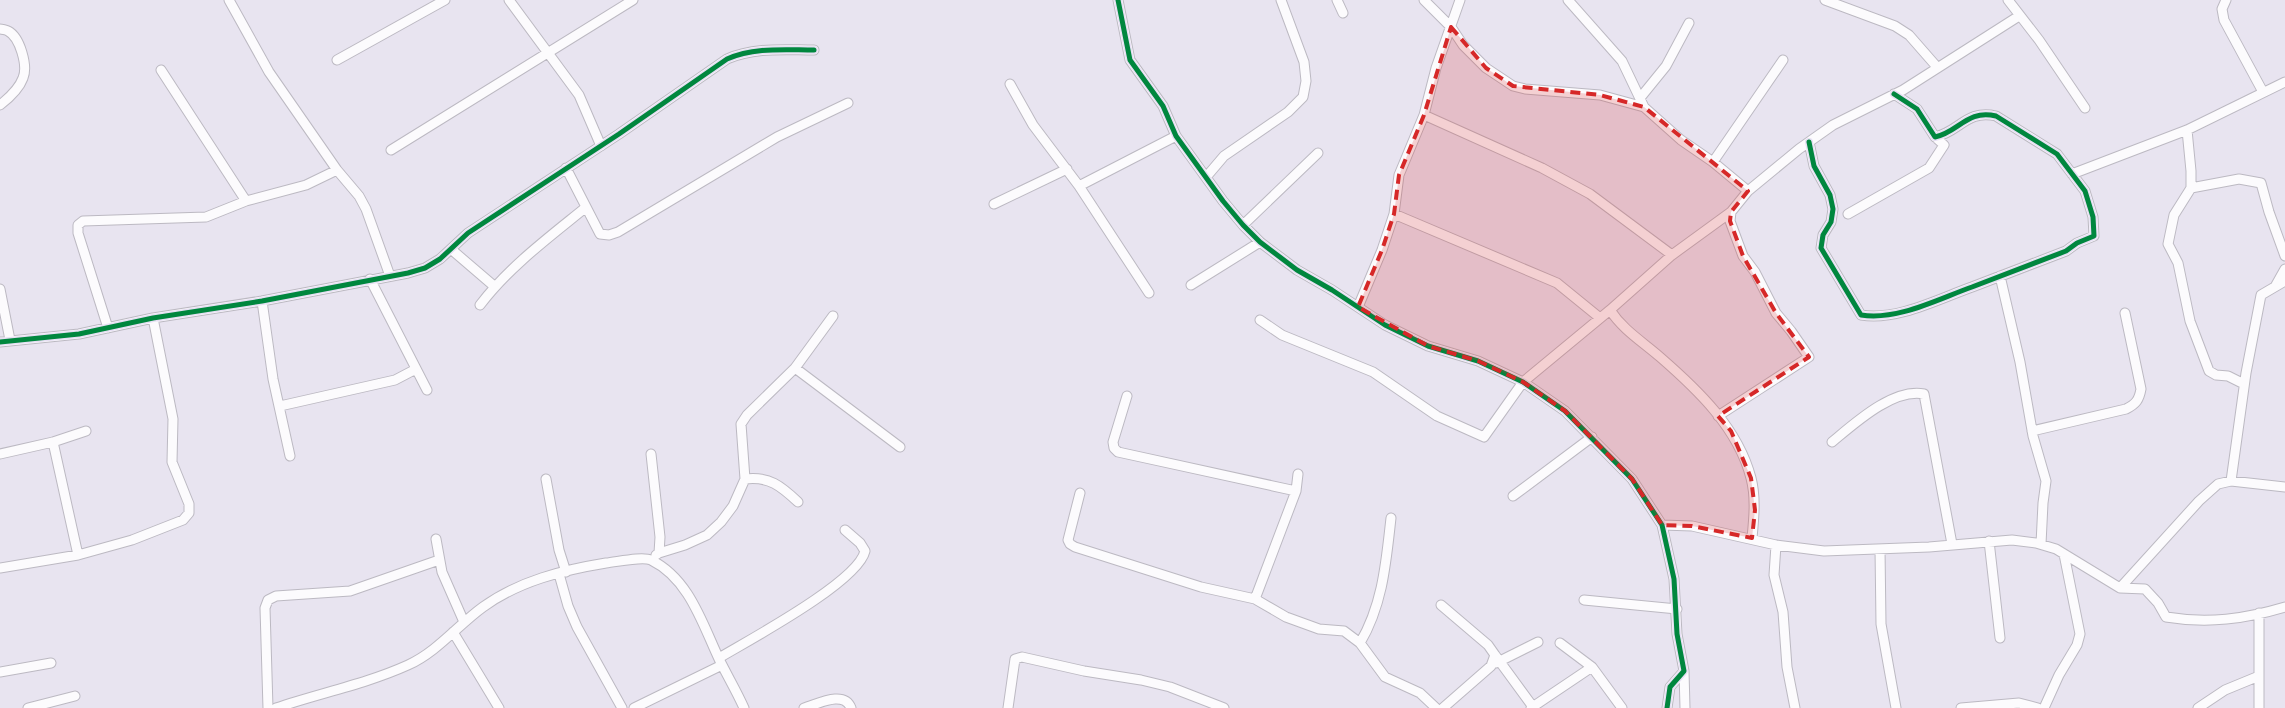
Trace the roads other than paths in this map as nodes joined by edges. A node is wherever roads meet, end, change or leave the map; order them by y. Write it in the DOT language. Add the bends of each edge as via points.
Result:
graph roads {
  1 [pos="228,0"];
  2 [pos="445,0"];
  3 [pos="510,0"];
  4 [pos="633,0"];
  5 [pos="1118,0"];
  6 [pos="1281,0"];
  7 [pos="1337,0"];
  8 [pos="1424,0"];
  9 [pos="1460,0"];
  10 [pos="1568,0"];
  11 [pos="1825,0"];
  12 [pos="2008,0"];
  13 [pos="2226,0"];
  14 [pos="1343,13"];
  15 [pos="2019,16"];
  16 [pos="1689,23"];
  17 [pos="1451,27"];
  18 [pos="0,29"];
  19 [pos="814,50"];
  20 [pos="549,52"];
  21 [pos="337,60"];
  22 [pos="1783,60"];
  23 [pos="1937,68"];
  24 [pos="161,70"];
  25 [pos="2285,82"];
  26 [pos="1010,84"];
  27 [pos="2263,92"];
  28 [pos="1894,94"];
  29 [pos="1642,102"];
  30 [pos="848,104"];
  31 [pos="0,105"];
  32 [pos="2085,108"];
  33 [pos="1424,114"];
  34 [pos="2187,130"];
  35 [pos="1176,136"];
  36 [pos="1935,137"];
  37 [pos="1809,142"];
  38 [pos="601,146"];
  39 [pos="392,150"];
  40 [pos="1318,153"];
  41 [pos="1713,162"];
  42 [pos="566,168"];
  43 [pos="1067,169"];
  44 [pos="337,170"];
  45 [pos="2072,174"];
  46 [pos="1207,176"];
  47 [pos="1079,186"];
  48 [pos="2191,188"];
  49 [pos="1748,191"];
  50 [pos="246,201"];
  51 [pos="994,204"];
  52 [pos="585,208"];
  53 [pos="1731,212"];
  54 [pos="1394,214"];
  55 [pos="1848,214"];
  56 [pos="1243,225"];
  57 [pos="1260,242"];
  58 [pos="452,250"];
  59 [pos="1672,255"];
  60 [pos="2285,256"];
  61 [pos="2285,269"];
  62 [pos="390,276"];
  63 [pos="2000,276"];
  64 [pos="370,279"];
  65 [pos="2281,283"];
  66 [pos="1191,285"];
  67 [pos="494,286"];
  68 [pos="0,289"];
  69 [pos="1149,293"];
  70 [pos="262,301"];
  71 [pos="480,305"];
  72 [pos="1358,307"];
  73 [pos="1610,310"];
  74 [pos="2125,313"];
  75 [pos="833,316"];
  76 [pos="153,318"];
  77 [pos="1600,318"];
  78 [pos="1260,320"];
  79 [pos="108,328"];
  80 [pos="10,340"];
  81 [pos="0,342"];
  82 [pos="795,368"];
  83 [pos="416,369"];
  84 [pos="1524,382"];
  85 [pos="2244,384"];
  86 [pos="427,390"];
  87 [pos="1128,396"];
  88 [pos="280,406"];
  89 [pos="1718,416"];
  90 [pos="86,431"];
  91 [pos="2032,431"];
  92 [pos="1592,437"];
  93 [pos="53,442"];
  94 [pos="1832,442"];
  95 [pos="900,447"];
  96 [pos="0,454"];
  97 [pos="651,454"];
  98 [pos="290,456"];
  99 [pos="1298,474"];
  100 [pos="546,479"];
  101 [pos="745,479"];
  102 [pos="2231,481"];
  103 [pos="2285,486"];
  104 [pos="1296,491"];
  105 [pos="1080,493"];
  106 [pos="1513,496"];
  107 [pos="798,502"];
  108 [pos="1391,518"];
  109 [pos="1662,525"];
  110 [pos="845,530"];
  111 [pos="1752,538"];
  112 [pos="436,539"];
  113 [pos="1989,542"];
  114 [pos="1952,544"];
  115 [pos="2041,544"];
  116 [pos="1776,545"];
  117 [pos="1880,549"];
  118 [pos="658,552"];
  119 [pos="2064,554"];
  120 [pos="78,555"];
  121 [pos="649,559"];
  122 [pos="440,560"];
  123 [pos="0,568"];
  124 [pos="563,573"];
  125 [pos="2120,588"];
  126 [pos="1255,599"];
  127 [pos="1584,600"];
  128 [pos="1441,605"];
  129 [pos="2285,607"];
  130 [pos="1676,609"];
  131 [pos="2260,613"];
  132 [pos="464,622"];
  133 [pos="453,632"];
  134 [pos="2000,638"];
  135 [pos="1538,642"];
  136 [pos="1360,643"];
  137 [pos="1560,643"];
  138 [pos="1495,661"];
  139 [pos="720,662"];
  140 [pos="51,663"];
  141 [pos="1592,667"];
  142 [pos="1684,671"];
  143 [pos="0,672"];
  144 [pos="2259,676"];
  145 [pos="75,696"];
  146 [pos="28,708"];
  147 [pos="268,708"];
  148 [pos="276,708"];
  149 [pos="499,708"];
  150 [pos="622,708"];
  151 [pos="634,708"];
  152 [pos="744,708"];
  153 [pos="804,708"];
  154 [pos="851,708"];
  155 [pos="1008,708"];
  156 [pos="1224,708"];
  157 [pos="1436,708"];
  158 [pos="1443,708"];
  159 [pos="1532,708"];
  160 [pos="1622,708"];
  161 [pos="1667,708"];
  162 [pos="1685,708"];
  163 [pos="1795,708"];
  164 [pos="1896,708"];
  165 [pos="1961,708"];
  166 [pos="2038,708"];
  167 [pos="2044,708"];
  168 [pos="2198,708"];
  169 [pos="2259,708"];
  1 -- 44 [label="street" via="270,72"];
  2 -- 21 [label="street"];
  3 -- 20 [label="street"];
  4 -- 20 [label="street"];
  5 -- 35 [label="street" via="1130,60 1163,106"];
  6 -- 46 [label="street" via="1304,62 1306,81 1303,97 1288,112 1224,156"];
  7 -- 14 [label="street"];
  8 -- 17 [label="street"];
  9 -- 17 [label="street"];
  10 -- 29 [label="street" via="1622,61"];
  11 -- 23 [label="street" via="1895,26 1909,35"];
  12 -- 15 [label="street"];
  13 -- 27 [label="street" via="2222,9 2224,20"];
  15 -- 23 [label="street"];
  15 -- 32 [label="street"];
  16 -- 29 [label="street"];
  17 -- 29 [label="street" via="1462,45 1486,68 1512,86"];
  17 -- 33 [label="street"];
  18 -- 31 [label="street" via="8,30 15,37 25,67 18,88"];
  19 -- 38 [label="street" via="765,50 741,53 727,59"];
  20 -- 38 [label="street" via="579,94"];
  20 -- 39 [label="street"];
  22 -- 41 [label="street"];
  23 -- 28 [label="street"];
  24 -- 50 [label="street"];
  25 -- 27 [label="street"];
  26 -- 43 [label="street" via="1033,125"];
  27 -- 34 [label="street"];
  28 -- 36 [label="street" via="1917,109"];
  28 -- 37 [label="street" via="1833,125"];
  29 -- 41 [label="street" via="1681,140"];
  30 -- 52 [label="street" via="776,137 618,232 600,234"];
  33 -- 54 [label="street" via="1399,176"];
  33 -- 59 [label="street" via="1542,168 1590,194"];
  34 -- 45 [label="street"];
  34 -- 48 [label="street"];
  35 -- 46 [label="street"];
  35 -- 47 [label="street"];
  36 -- 45 [label="street" via="1944,135 1974,115 1996,116 2057,154"];
  36 -- 55 [label="street" via="1944,145 1929,168"];
  37 -- 49 [label="street"];
  37 -- 63 [label="street" via="1814,166 1830,195 1833,208 1821,248 1861,315 1871,317 1897,313"];
  38 -- 42 [label="street"];
  40 -- 56 [label="street"];
  41 -- 49 [label="street"];
  42 -- 52 [label="street"];
  42 -- 58 [label="street" via="468,233"];
  43 -- 47 [label="street"];
  43 -- 51 [label="street"];
  44 -- 50 [label="street" via="306,184"];
  44 -- 62 [label="street" via="355,190 366,209"];
  45 -- 63 [label="street" via="2085,191 2093,217 2094,236 2066,251"];
  46 -- 56 [label="street"];
  47 -- 69 [label="street"];
  48 -- 60 [label="street" via="2239,180 2261,183"];
  48 -- 85 [label="street" via="2174,215 2168,244 2178,263 2190,320 2210,371 2216,376 2228,376"];
  49 -- 53 [label="street"];
  50 -- 79 [label="street" via="206,218 83,221 78,225"];
  52 -- 67 [label="street"];
  53 -- 59 [label="street"];
  53 -- 89 [label="street" via="1730,221 1743,256 1776,313 1809,357"];
  54 -- 72 [label="street"];
  54 -- 77 [label="street" via="1557,283"];
  56 -- 57 [label="street"];
  57 -- 66 [label="street"];
  57 -- 72 [label="street" via="1297,270"];
  58 -- 62 [label="street" via="425,268"];
  58 -- 67 [label="street"];
  59 -- 73 [label="street"];
  61 -- 65 [label="street"];
  62 -- 64 [label="street"];
  63 -- 91 [label="street"];
  64 -- 70 [label="street"];
  64 -- 83 [label="street"];
  65 -- 85 [label="street" via="2261,295"];
  67 -- 71 [label="street"];
  68 -- 80 [label="street"];
  70 -- 76 [label="street"];
  70 -- 88 [label="street" via="273,380"];
  72 -- 84 [label="street" via="1385,325 1428,346 1478,361"];
  73 -- 77 [label="street"];
  73 -- 89 [label="street" via="1623,328 1693,386"];
  74 -- 91 [label="street" via="2141,389 2140,398 2126,408"];
  75 -- 82 [label="street"];
  76 -- 79 [label="street"];
  76 -- 120 [label="street" via="173,419 172,462 189,504 189,513 183,520 132,540"];
  77 -- 84 [label="street"];
  78 -- 84 [label="street" via="1282,336 1372,372 1437,416 1479,437 1484,437"];
  79 -- 80 [label="street" via="80,334"];
  80 -- 81 [label="street"];
  82 -- 95 [label="street"];
  82 -- 101 [label="street" via="741,424"];
  83 -- 86 [label="street"];
  83 -- 88 [label="street" via="395,380"];
  84 -- 92 [label="street" via="1565,411"];
  85 -- 102 [label="street"];
  87 -- 104 [label="street" via="1113,442 1118,452"];
  88 -- 98 [label="street"];
  89 -- 111 [label="street" via="1731,431 1751,478"];
  90 -- 93 [label="street"];
  91 -- 115 [label="street" via="2046,481"];
  92 -- 106 [label="street"];
  92 -- 109 [label="street" via="1632,479"];
  93 -- 96 [label="street"];
  93 -- 120 [label="street"];
  94 -- 114 [label="street" via="1886,402 1913,392 1924,394"];
  97 -- 118 [label="street" via="660,537"];
  99 -- 104 [label="street"];
  100 -- 124 [label="street"];
  101 -- 107 [label="street" via="760,477 772,482"];
  101 -- 118 [label="street" via="733,506 707,536"];
  102 -- 103 [label="street"];
  102 -- 125 [label="street" via="2218,484 2199,501"];
  104 -- 126 [label="street"];
  105 -- 126 [label="street" via="1068,540 1070,544 1201,587"];
  108 -- 136 [label="street" via="1379,600 1371,625"];
  109 -- 111 [label="street" via="1692,526"];
  109 -- 130 [label="street" via="1674,580"];
  110 -- 139 [label="street" via="865,551 863,560 850,574"];
  111 -- 116 [label="street"];
  112 -- 122 [label="street"];
  113 -- 114 [label="street"];
  113 -- 115 [label="street" via="2012,540"];
  113 -- 134 [label="street"];
  114 -- 117 [label="street"];
  115 -- 119 [label="street"];
  116 -- 117 [label="street" via="1824,551"];
  116 -- 163 [label="street" via="1774,575 1783,612 1787,667"];
  117 -- 164 [label="street" via="1881,624"];
  118 -- 121 [label="street"];
  119 -- 125 [label="street"];
  119 -- 167 [label="street" via="2080,634"];
  120 -- 123 [label="street"];
  121 -- 124 [label="street" via="614,562"];
  121 -- 139 [label="street" via="669,572 685,591"];
  122 -- 132 [label="street"];
  122 -- 147 [label="street" via="350,590 276,596 268,600 265,608"];
  124 -- 132 [label="street" via="532,580 502,594"];
  124 -- 150 [label="street" via="568,606 577,627"];
  125 -- 131 [label="street" via="2145,589 2166,617 2215,621"];
  126 -- 136 [label="street" via="1286,617 1320,629 1344,631"];
  127 -- 130 [label="street"];
  128 -- 138 [label="street" via="1488,645"];
  129 -- 131 [label="street"];
  130 -- 142 [label="street"];
  131 -- 144 [label="street"];
  132 -- 133 [label="street"];
  133 -- 148 [label="street" via="411,664"];
  133 -- 149 [label="street"];
  135 -- 138 [label="street"];
  136 -- 157 [label="street" via="1386,677 1420,693"];
  137 -- 141 [label="street"];
  138 -- 158 [label="street"];
  138 -- 159 [label="street"];
  139 -- 151 [label="street"];
  139 -- 152 [label="street"];
  140 -- 143 [label="street"];
  141 -- 159 [label="street"];
  141 -- 160 [label="street"];
  142 -- 161 [label="street" via="1670,687"];
  142 -- 162 [label="street"];
  144 -- 168 [label="street" via="2225,690"];
  144 -- 169 [label="street"];
  145 -- 146 [label="street"];
  153 -- 154 [label="street" via="835,699 849,702"];
  155 -- 156 [label="street" via="1013,666 1015,659 1022,657 1170,687"];
  165 -- 166 [label="street" via="2019,703"];
}
